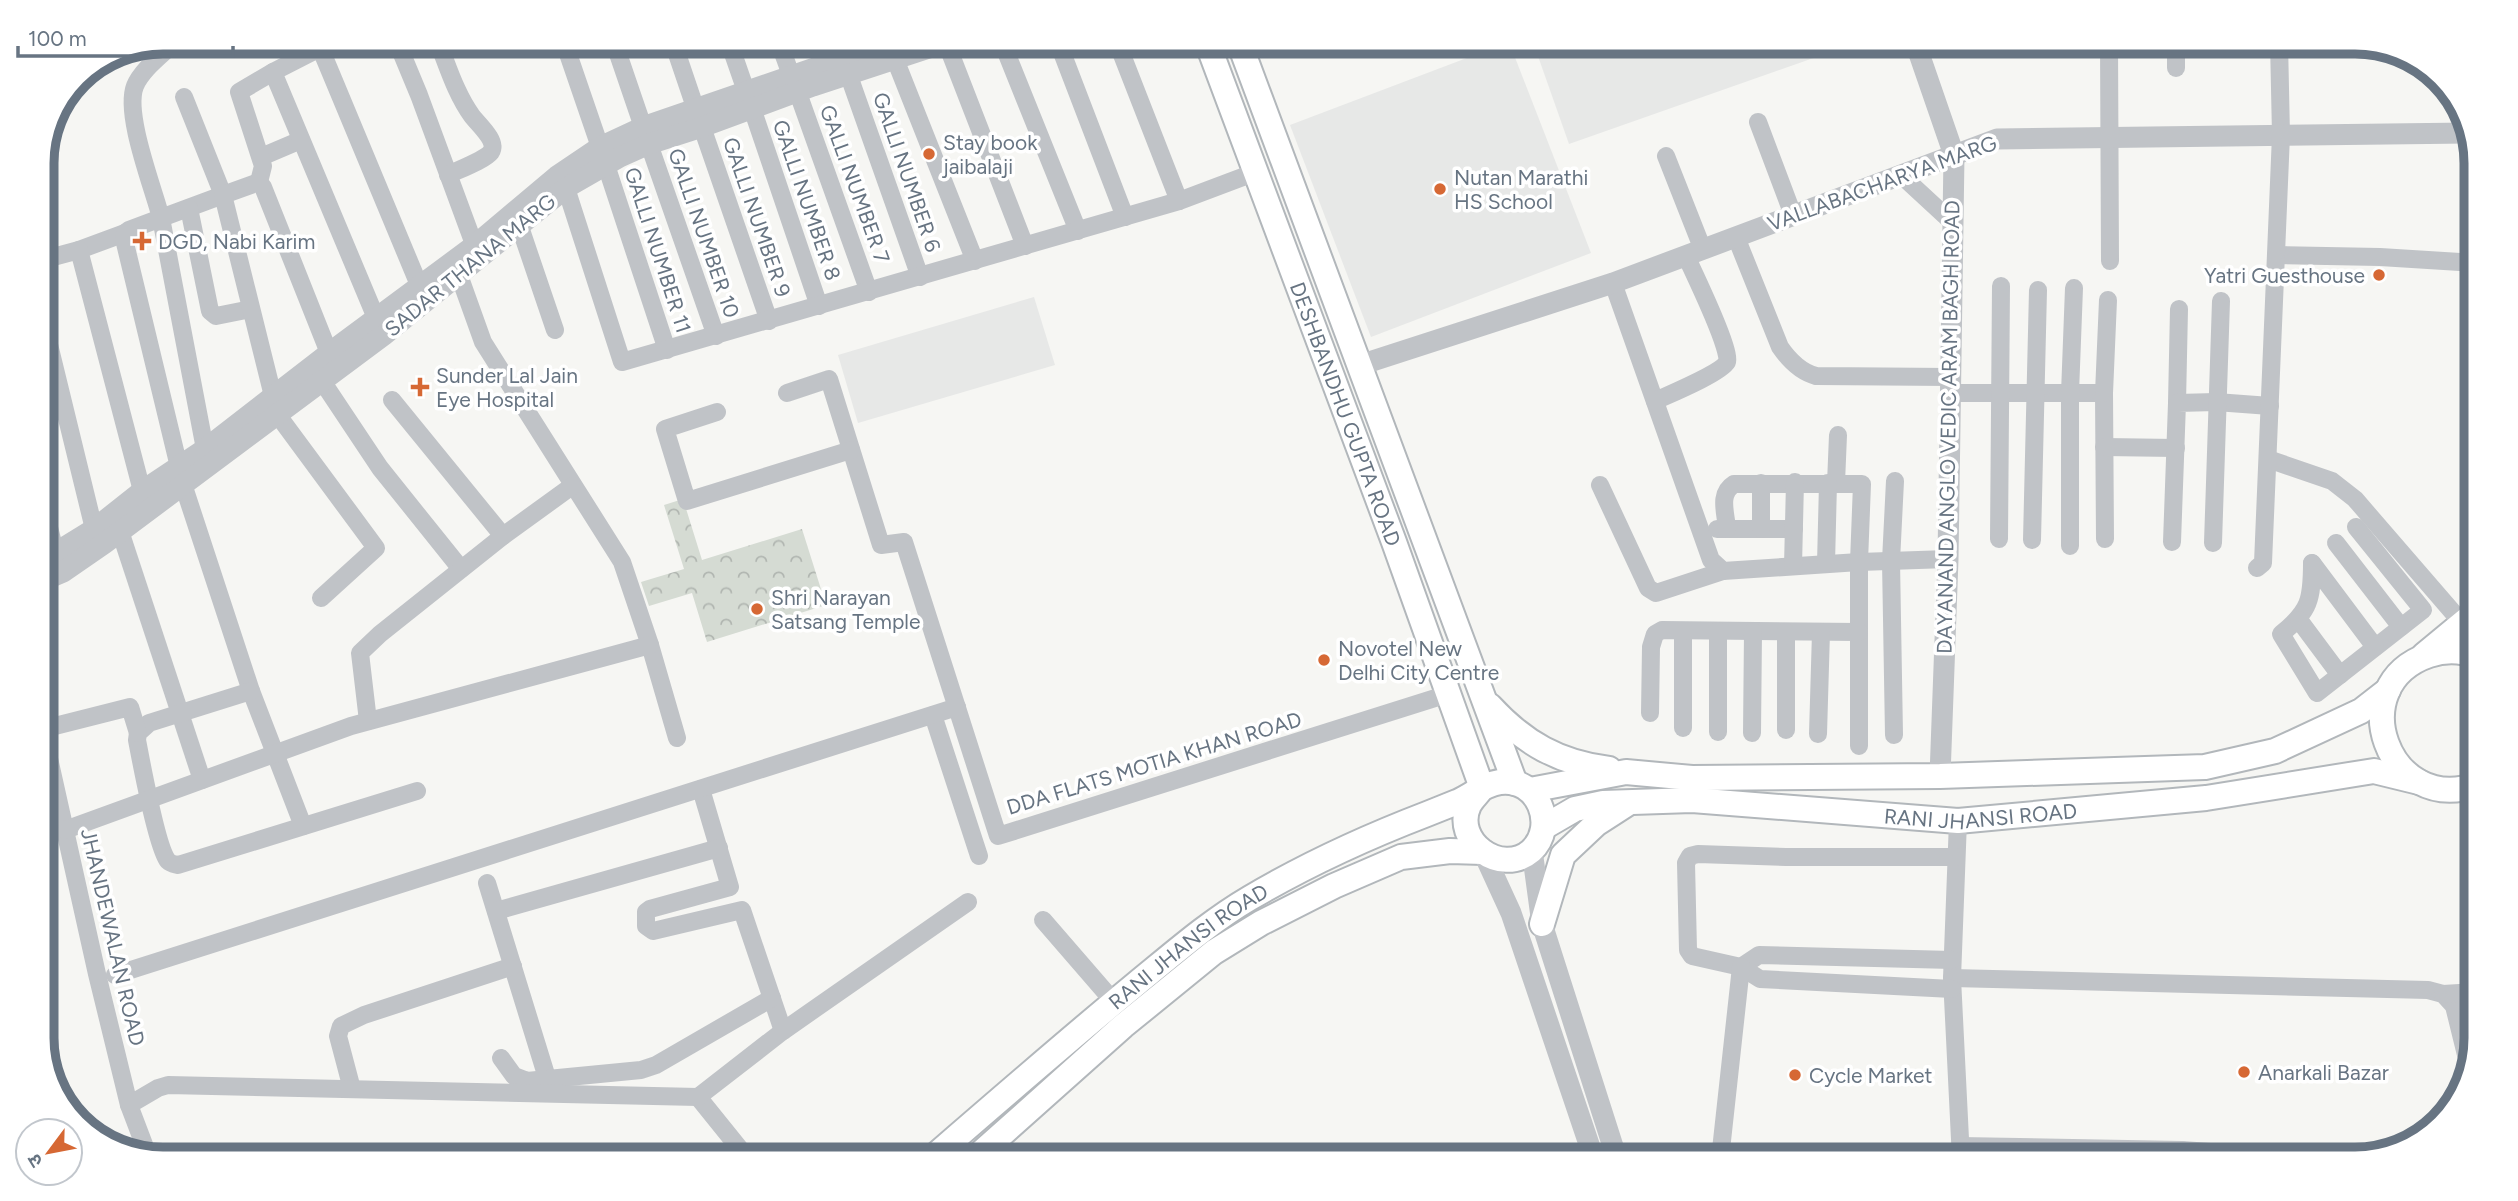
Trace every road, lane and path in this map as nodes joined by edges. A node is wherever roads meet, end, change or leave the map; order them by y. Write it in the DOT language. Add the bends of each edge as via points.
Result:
graph roads {
  1 [pos="163,54"];
  2 [pos="308,54"];
  3 [pos="323,54"];
  4 [pos="402,54"];
  5 [pos="443,54"];
  6 [pos="568,54"];
  7 [pos="618,54"];
  8 [pos="677,54"];
  9 [pos="733,54"];
  10 [pos="783,54"];
  11 [pos="894,54"];
  12 [pos="951,54"];
  13 [pos="1007,54"];
  14 [pos="1063,54"];
  15 [pos="1122,54"];
  16 [pos="1212,54"];
  17 [pos="1243,54"];
  18 [pos="1919,54"];
  19 [pos="2109,54"];
  20 [pos="2176,54"];
  21 [pos="2280,54"];
  22 [pos="843,58"];
  23 [pos="2176,68"];
  24 [pos="273,72"];
  25 [pos="794,84"];
  26 [pos="184,97"];
  27 [pos="749,99"];
  28 [pos="699,119"];
  29 [pos="1758,122"];
  30 [pos="2459,133"];
  31 [pos="2281,135"];
  32 [pos="646,136"];
  33 [pos="2108,137"];
  34 [pos="302,141"];
  35 [pos="1954,155"];
  36 [pos="603,156"];
  37 [pos="1666,156"];
  38 [pos="261,157"];
  39 [pos="1256,172"];
  40 [pos="448,175"];
  41 [pos="1900,175"];
  42 [pos="259,182"];
  43 [pos="566,188"];
  44 [pos="223,195"];
  45 [pos="1179,201"];
  46 [pos="189,208"];
  47 [pos="1793,215"];
  48 [pos="1125,217"];
  49 [pos="161,218"];
  50 [pos="1953,223"];
  51 [pos="520,227"];
  52 [pos="1078,231"];
  53 [pos="125,233"];
  54 [pos="1736,237"];
  55 [pos="1025,246"];
  56 [pos="79,250"];
  57 [pos="477,252"];
  58 [pos="1695,253"];
  59 [pos="2276,255"];
  60 [pos="54,257"];
  61 [pos="975,261"];
  62 [pos="2110,261"];
  63 [pos="2464,263"];
  64 [pos="459,275"];
  65 [pos="920,277"];
  66 [pos="1613,283"];
  67 [pos="419,285"];
  68 [pos="2001,286"];
  69 [pos="2074,288"];
  70 [pos="2038,290"];
  71 [pos="869,292"];
  72 [pos="2108,300"];
  73 [pos="2221,301"];
  74 [pos="819,306"];
  75 [pos="251,309"];
  76 [pos="2179,309"];
  77 [pos="376,318"];
  78 [pos="769,321"];
  79 [pos="555,330"];
  80 [pos="716,336"];
  81 [pos="667,350"];
  82 [pos="329,353"];
  83 [pos="54,365"];
  84 [pos="1360,365"];
  85 [pos="322,381"];
  86 [pos="1950,385"];
  87 [pos="787,393"];
  88 [pos="2001,393"];
  89 [pos="2036,393"];
  90 [pos="2070,393"];
  91 [pos="2104,393"];
  92 [pos="392,400"];
  93 [pos="1655,401"];
  94 [pos="2216,402"];
  95 [pos="2178,403"];
  96 [pos="275,405"];
  97 [pos="2270,406"];
  98 [pos="717,412"];
  99 [pos="1838,435"];
  100 [pos="2104,447"];
  101 [pos="2176,448"];
  102 [pos="205,449"];
  103 [pos="851,450"];
  104 [pos="2268,459"];
  105 [pos="181,475"];
  106 [pos="1895,481"];
  107 [pos="1795,482"];
  108 [pos="1761,483"];
  109 [pos="1832,483"];
  110 [pos="1600,485"];
  111 [pos="572,486"];
  112 [pos="142,491"];
  113 [pos="2363,522"];
  114 [pos="94,529"];
  115 [pos="1727,529"];
  116 [pos="1761,529"];
  117 [pos="1794,529"];
  118 [pos="1701,530"];
  119 [pos="120,531"];
  120 [pos="503,536"];
  121 [pos="1999,538"];
  122 [pos="2105,539"];
  123 [pos="2032,540"];
  124 [pos="2172,542"];
  125 [pos="2213,543"];
  126 [pos="2336,543"];
  127 [pos="2070,546"];
  128 [pos="54,555"];
  129 [pos="1948,559"];
  130 [pos="1891,561"];
  131 [pos="1859,562"];
  132 [pos="2312,563"];
  133 [pos="1826,564"];
  134 [pos="1793,566"];
  135 [pos="2257,568"];
  136 [pos="461,569"];
  137 [pos="1723,571"];
  138 [pos="54,576"];
  139 [pos="321,598"];
  140 [pos="2464,613"];
  141 [pos="2299,620"];
  142 [pos="2464,622"];
  143 [pos="2401,627"];
  144 [pos="1683,631"];
  145 [pos="1718,631"];
  146 [pos="1753,632"];
  147 [pos="1786,632"];
  148 [pos="1821,632"];
  149 [pos="1859,632"];
  150 [pos="650,645"];
  151 [pos="2375,647"];
  152 [pos="2464,653"];
  153 [pos="2421,658"];
  154 [pos="2340,675"];
  155 [pos="2388,690"];
  156 [pos="251,691"];
  157 [pos="1448,694"];
  158 [pos="1483,698"];
  159 [pos="957,708"];
  160 [pos="1650,713"];
  161 [pos="181,715"];
  162 [pos="933,715"];
  163 [pos="368,721"];
  164 [pos="54,725"];
  165 [pos="1683,728"];
  166 [pos="1786,730"];
  167 [pos="1718,732"];
  168 [pos="138,733"];
  169 [pos="1752,733"];
  170 [pos="1818,734"];
  171 [pos="1894,735"];
  172 [pos="677,738"];
  173 [pos="1859,746"];
  174 [pos="275,753"];
  175 [pos="1626,772"];
  176 [pos="1940,776"];
  177 [pos="202,780"];
  178 [pos="54,781"];
  179 [pos="2419,782"];
  180 [pos="1522,787"];
  181 [pos="2464,788"];
  182 [pos="701,789"];
  183 [pos="1482,789"];
  184 [pos="2444,790"];
  185 [pos="417,791"];
  186 [pos="2464,798"];
  187 [pos="149,799"];
  188 [pos="1631,802"];
  189 [pos="1958,821"];
  190 [pos="303,826"];
  191 [pos="1544,827"];
  192 [pos="65,830"];
  193 [pos="719,848"];
  194 [pos="1532,849"];
  195 [pos="1483,852"];
  196 [pos="979,856"];
  197 [pos="1956,857"];
  198 [pos="487,883"];
  199 [pos="968,902"];
  200 [pos="496,911"];
  201 [pos="1042,920"];
  202 [pos="1542,923"];
  203 [pos="513,966"];
  204 [pos="1741,967"];
  205 [pos="115,975"];
  206 [pos="1952,976"];
  207 [pos="2464,993"];
  208 [pos="2443,994"];
  209 [pos="772,998"];
  210 [pos="1114,1002"];
  211 [pos="783,1031"];
  212 [pos="2463,1044"];
  213 [pos="501,1058"];
  214 [pos="548,1081"];
  215 [pos="352,1089"];
  216 [pos="698,1097"];
  217 [pos="129,1104"];
  218 [pos="144,1145"];
  219 [pos="738,1147"];
  220 [pos="945,1147"];
  221 [pos="987,1147"];
  222 [pos="1590,1147"];
  223 [pos="1613,1147"];
  224 [pos="1721,1147"];
  225 [pos="1961,1147"];
  1 -- 49 [label="street" via="135,85 132,102"];
  2 -- 24 [label="street"];
  3 -- 67 [label="street"];
  4 -- 40 [label="street"];
  5 -- 40 [label="street" via="461,98 493,147 490,153"];
  6 -- 36 [label="street, GALLI NUMBER 11"];
  7 -- 32 [label="street, GALLI NUMBER 10"];
  8 -- 28 [label="street, GALLI NUMBER 9"];
  9 -- 27 [label="street, GALLI NUMBER 8"];
  10 -- 25 [label="street, GALLI NUMBER 7"];
  11 -- 61 [label="street"];
  12 -- 55 [label="street"];
  13 -- 52 [label="street"];
  14 -- 48 [label="street"];
  15 -- 45 [label="street"];
  16 -- 39 [label="main road, DESHBANDHU GUPTA ROAD"];
  17 -- 84 [label="main road, DESHBANDHU GUPTA ROAD"];
  18 -- 35 [label="street, DAYANAND ANGLO VEDIC ARAM BAGH ROAD"];
  19 -- 33 [label="street"];
  20 -- 23 [label="street"];
  21 -- 31 [label="street"];
  22 -- 25 [label="street, SADAR THANA MARG"];
  22 -- 65 [label="street, GALLI NUMBER 6"];
  24 -- 34 [label="street"];
  24 -- 38 [label="street" via="239,92"];
  25 -- 27 [label="street, SADAR THANA MARG"];
  25 -- 71 [label="street, GALLI NUMBER 7"];
  26 -- 44 [label="street"];
  27 -- 28 [label="street, SADAR THANA MARG"];
  27 -- 74 [label="street, GALLI NUMBER 8"];
  28 -- 32 [label="street, SADAR THANA MARG"];
  28 -- 78 [label="street, GALLI NUMBER 9"];
  29 -- 47 [label="street"];
  30 -- 31 [label="street, VALLABACHARYA MARG"];
  31 -- 33 [label="street, VALLABACHARYA MARG"];
  31 -- 59 [label="street"];
  32 -- 36 [label="street, SADAR THANA MARG"];
  32 -- 80 [label="street, GALLI NUMBER 10"];
  33 -- 35 [label="street, VALLABACHARYA MARG" via="1997,138"];
  33 -- 62 [label="street"];
  34 -- 38 [label="street"];
  34 -- 77 [label="street"];
  35 -- 41 [label="street, VALLABACHARYA MARG"];
  35 -- 50 [label="street, DAYANAND ANGLO VEDIC ARAM BAGH ROAD"];
  36 -- 43 [label="street, SADAR THANA MARG"];
  36 -- 57 [label="street, SADAR THANA MARG" via="542,187"];
  36 -- 81 [label="street, GALLI NUMBER 11"];
  37 -- 58 [label="street"];
  38 -- 42 [label="street"];
  39 -- 45 [label="street"];
  39 -- 157 [label="main road, DESHBANDHU GUPTA ROAD"];
  40 -- 57 [label="street"];
  41 -- 47 [label="street, VALLABACHARYA MARG"];
  41 -- 50 [label="street"];
  42 -- 44 [label="street"];
  42 -- 82 [label="street"];
  43 -- 51 [label="street, SADAR THANA MARG"];
  43 -- 81 [label="street" via="622,362"];
  44 -- 46 [label="street"];
  44 -- 75 [label="street"];
  45 -- 48 [label="street"];
  46 -- 49 [label="street"];
  46 -- 75 [label="street" via="210,311 216,316"];
  47 -- 54 [label="street, VALLABACHARYA MARG"];
  48 -- 52 [label="street"];
  49 -- 53 [label="street"];
  49 -- 102 [label="street"];
  50 -- 86 [label="street, DAYANAND ANGLO VEDIC ARAM BAGH ROAD"];
  51 -- 57 [label="street, SADAR THANA MARG"];
  51 -- 79 [label="street"];
  52 -- 55 [label="street"];
  53 -- 56 [label="street"];
  53 -- 105 [label="street"];
  54 -- 58 [label="street, VALLABACHARYA MARG"];
  54 -- 86 [label="street" via="1780,347 1807,373"];
  55 -- 61 [label="street"];
  56 -- 60 [label="street"];
  56 -- 112 [label="street"];
  57 -- 64 [label="street, SADAR THANA MARG"];
  57 -- 67 [label="street, SADAR THANA MARG"];
  58 -- 66 [label="street, VALLABACHARYA MARG"];
  58 -- 93 [label="street" via="1727,363"];
  59 -- 63 [label="street"];
  59 -- 97 [label="street"];
  61 -- 65 [label="street"];
  64 -- 85 [label="street, SADAR THANA MARG"];
  64 -- 111 [label="street" via="482,342"];
  65 -- 71 [label="street"];
  66 -- 84 [label="street, VALLABACHARYA MARG"];
  66 -- 93 [label="street"];
  67 -- 77 [label="street, SADAR THANA MARG"];
  68 -- 88 [label="street"];
  69 -- 90 [label="street"];
  70 -- 89 [label="street"];
  71 -- 74 [label="street"];
  72 -- 91 [label="street"];
  73 -- 94 [label="street"];
  74 -- 78 [label="street"];
  75 -- 96 [label="street"];
  76 -- 95 [label="street"];
  77 -- 82 [label="street, SADAR THANA MARG"];
  78 -- 80 [label="street"];
  80 -- 81 [label="street"];
  82 -- 96 [label="street, SADAR THANA MARG"];
  83 -- 114 [label="street"];
  84 -- 158 [label="main road, DESHBANDHU GUPTA ROAD"];
  85 -- 96 [label="street, SADAR THANA MARG"];
  85 -- 136 [label="street" via="380,468"];
  86 -- 88 [label="street"];
  86 -- 129 [label="street, DAYANAND ANGLO VEDIC ARAM BAGH ROAD"];
  87 -- 103 [label="street, DDA FLATS MOTIA KHAN ROAD" via="829,379"];
  88 -- 89 [label="street"];
  88 -- 121 [label="street"];
  89 -- 90 [label="street"];
  89 -- 123 [label="street"];
  90 -- 91 [label="street"];
  90 -- 127 [label="street"];
  91 -- 100 [label="street"];
  92 -- 120 [label="street"];
  93 -- 118 [label="street"];
  94 -- 95 [label="street"];
  94 -- 97 [label="street"];
  94 -- 125 [label="street"];
  95 -- 101 [label="street"];
  96 -- 102 [label="street, SADAR THANA MARG"];
  96 -- 105 [label="street, SADAR THANA MARG"];
  96 -- 139 [label="street" via="376,548"];
  97 -- 104 [label="street"];
  98 -- 103 [label="street" via="665,429 687,501"];
  99 -- 109 [label="street"];
  100 -- 101 [label="street"];
  100 -- 122 [label="street"];
  101 -- 124 [label="street"];
  102 -- 105 [label="street, SADAR THANA MARG"];
  103 -- 159 [label="street, DDA FLATS MOTIA KHAN ROAD" via="881,545 904,542"];
  104 -- 113 [label="street" via="2332,481 2355,499"];
  104 -- 135 [label="street" via="2263,563"];
  105 -- 112 [label="street, SADAR THANA MARG"];
  105 -- 119 [label="street, SADAR THANA MARG"];
  105 -- 156 [label="street"];
  106 -- 130 [label="street"];
  107 -- 108 [label="street"];
  107 -- 109 [label="street"];
  107 -- 117 [label="street"];
  108 -- 115 [label="street" via="1727,488 1723,496"];
  108 -- 116 [label="street"];
  109 -- 131 [label="street" via="1862,484"];
  109 -- 133 [label="street"];
  110 -- 137 [label="street" via="1648,588 1656,593"];
  111 -- 120 [label="street"];
  111 -- 150 [label="street" via="622,562"];
  112 -- 114 [label="street, SADAR THANA MARG"];
  113 -- 126 [label="street"];
  113 -- 140 [label="street"];
  113 -- 143 [label="street" via="2423,610"];
  114 -- 128 [label="street, SADAR THANA MARG"];
  115 -- 116 [label="street"];
  115 -- 118 [label="street"];
  116 -- 117 [label="street"];
  117 -- 134 [label="street"];
  118 -- 137 [label="street" via="1712,560"];
  119 -- 138 [label="street, SADAR THANA MARG"];
  119 -- 161 [label="street"];
  120 -- 136 [label="street"];
  126 -- 132 [label="street"];
  126 -- 143 [label="street"];
  129 -- 130 [label="street"];
  129 -- 176 [label="street, DAYANAND ANGLO VEDIC ARAM BAGH ROAD"];
  130 -- 131 [label="street"];
  130 -- 171 [label="street"];
  131 -- 133 [label="street"];
  131 -- 149 [label="street"];
  132 -- 141 [label="street" via="2310,601"];
  132 -- 151 [label="street"];
  133 -- 134 [label="street"];
  134 -- 137 [label="street"];
  136 -- 163 [label="street" via="360,653"];
  141 -- 154 [label="street"];
  141 -- 154 [label="street" via="2281,634 2317,693"];
  142 -- 153 [label="main road, RANI JHANSI ROAD"];
  143 -- 151 [label="street"];
  144 -- 145 [label="street"];
  144 -- 160 [label="street" via="1662,630 1652,639"];
  144 -- 165 [label="street"];
  145 -- 146 [label="street"];
  145 -- 167 [label="street"];
  146 -- 147 [label="street"];
  146 -- 169 [label="street"];
  147 -- 148 [label="street"];
  147 -- 166 [label="street"];
  148 -- 149 [label="street"];
  148 -- 170 [label="street"];
  149 -- 173 [label="street"];
  150 -- 163 [label="street"];
  150 -- 172 [label="street"];
  151 -- 154 [label="street"];
  152 -- 153 [label="main road" via="2437,652"];
  153 -- 155 [label="main road, RANI JHANSI ROAD" via="2402,671"];
  155 -- 176 [label="main road, RANI JHANSI ROAD" via="2361,711 2275,751 2205,767"];
  155 -- 179 [label="main road" via="2382,712 2383,735 2396,762"];
  156 -- 161 [label="street"];
  156 -- 174 [label="street"];
  157 -- 159 [label="street, DDA FLATS MOTIA KHAN ROAD" via="998,836"];
  157 -- 183 [label="main road, DESHBANDHU GUPTA ROAD"];
  158 -- 175 [label="main road" via="1511,730 1550,753 1583,766"];
  158 -- 180 [label="main road, DESHBANDHU GUPTA ROAD"];
  159 -- 162 [label="street"];
  161 -- 168 [label="street" via="149,723"];
  161 -- 177 [label="street"];
  162 -- 182 [label="street"];
  162 -- 196 [label="street"];
  163 -- 174 [label="street"];
  164 -- 168 [label="street" via="130,707"];
  168 -- 187 [label="street"];
  174 -- 177 [label="street"];
  174 -- 190 [label="street"];
  175 -- 176 [label="main road, RANI JHANSI ROAD" via="1692,778"];
  175 -- 180 [label="main road, RANI JHANSI ROAD"];
  177 -- 187 [label="street"];
  178 -- 192 [label="street, JHANDEWALAN ROAD"];
  179 -- 184 [label="main road, RANI JHANSI ROAD"];
  179 -- 189 [label="main road, RANI JHANSI ROAD" via="2374,771 2206,798"];
  180 -- 183 [label="main road" via="1499,782"];
  180 -- 191 [label="main road" via="1538,800"];
  181 -- 184 [label="main road"];
  182 -- 193 [label="street"];
  182 -- 205 [label="street"];
  183 -- 195 [label="main road" via="1470,802 1466,823 1469,838"];
  183 -- 210 [label="main road, RANI JHANSI ROAD" via="1326,858 1249,898"];
  184 -- 186 [label="main road, RANI JHANSI ROAD"];
  185 -- 190 [label="street"];
  187 -- 190 [label="street" via="163,852 168,861 178,865"];
  187 -- 192 [label="street"];
  188 -- 189 [label="main road, RANI JHANSI ROAD" via="1692,800"];
  188 -- 191 [label="main road, RANI JHANSI ROAD" via="1575,809"];
  188 -- 202 [label="main road" via="1596,824 1563,855"];
  189 -- 197 [label="street"];
  191 -- 194 [label="main road"];
  192 -- 217 [label="street, JHANDEWALAN ROAD"];
  193 -- 200 [label="street"];
  193 -- 209 [label="street" via="730,887 650,909 646,926 656,930 742,910"];
  194 -- 195 [label="main road" via="1507,860"];
  194 -- 202 [label="street"];
  195 -- 221 [label="main road, RANI JHANSI ROAD" via="1401,857 1261,923 1214,952 1123,1026"];
  195 -- 222 [label="street" via="1511,913"];
  197 -- 204 [label="street" via="1690,856 1686,863 1690,954"];
  197 -- 206 [label="street"];
  198 -- 200 [label="street"];
  199 -- 211 [label="street"];
  200 -- 203 [label="street"];
  201 -- 210 [label="street"];
  202 -- 223 [label="street"];
  203 -- 214 [label="street"];
  203 -- 215 [label="street" via="341,1026 338,1036"];
  204 -- 206 [label="street" via="1760,979"];
  204 -- 206 [label="street" via="1759,955"];
  204 -- 224 [label="street"];
  206 -- 208 [label="street" via="2419,989"];
  206 -- 225 [label="street"];
  207 -- 208 [label="street"];
  208 -- 212 [label="street" via="2454,1006"];
  209 -- 211 [label="street"];
  209 -- 214 [label="street" via="656,1065"];
  210 -- 220 [label="main road, RANI JHANSI ROAD"];
  211 -- 216 [label="street"];
  213 -- 214 [label="street" via="514,1076"];
  215 -- 216 [label="street"];
  215 -- 217 [label="street" via="168,1085"];
  216 -- 219 [label="street"];
  217 -- 218 [label="street, JHANDEWALAN ROAD"];
}
